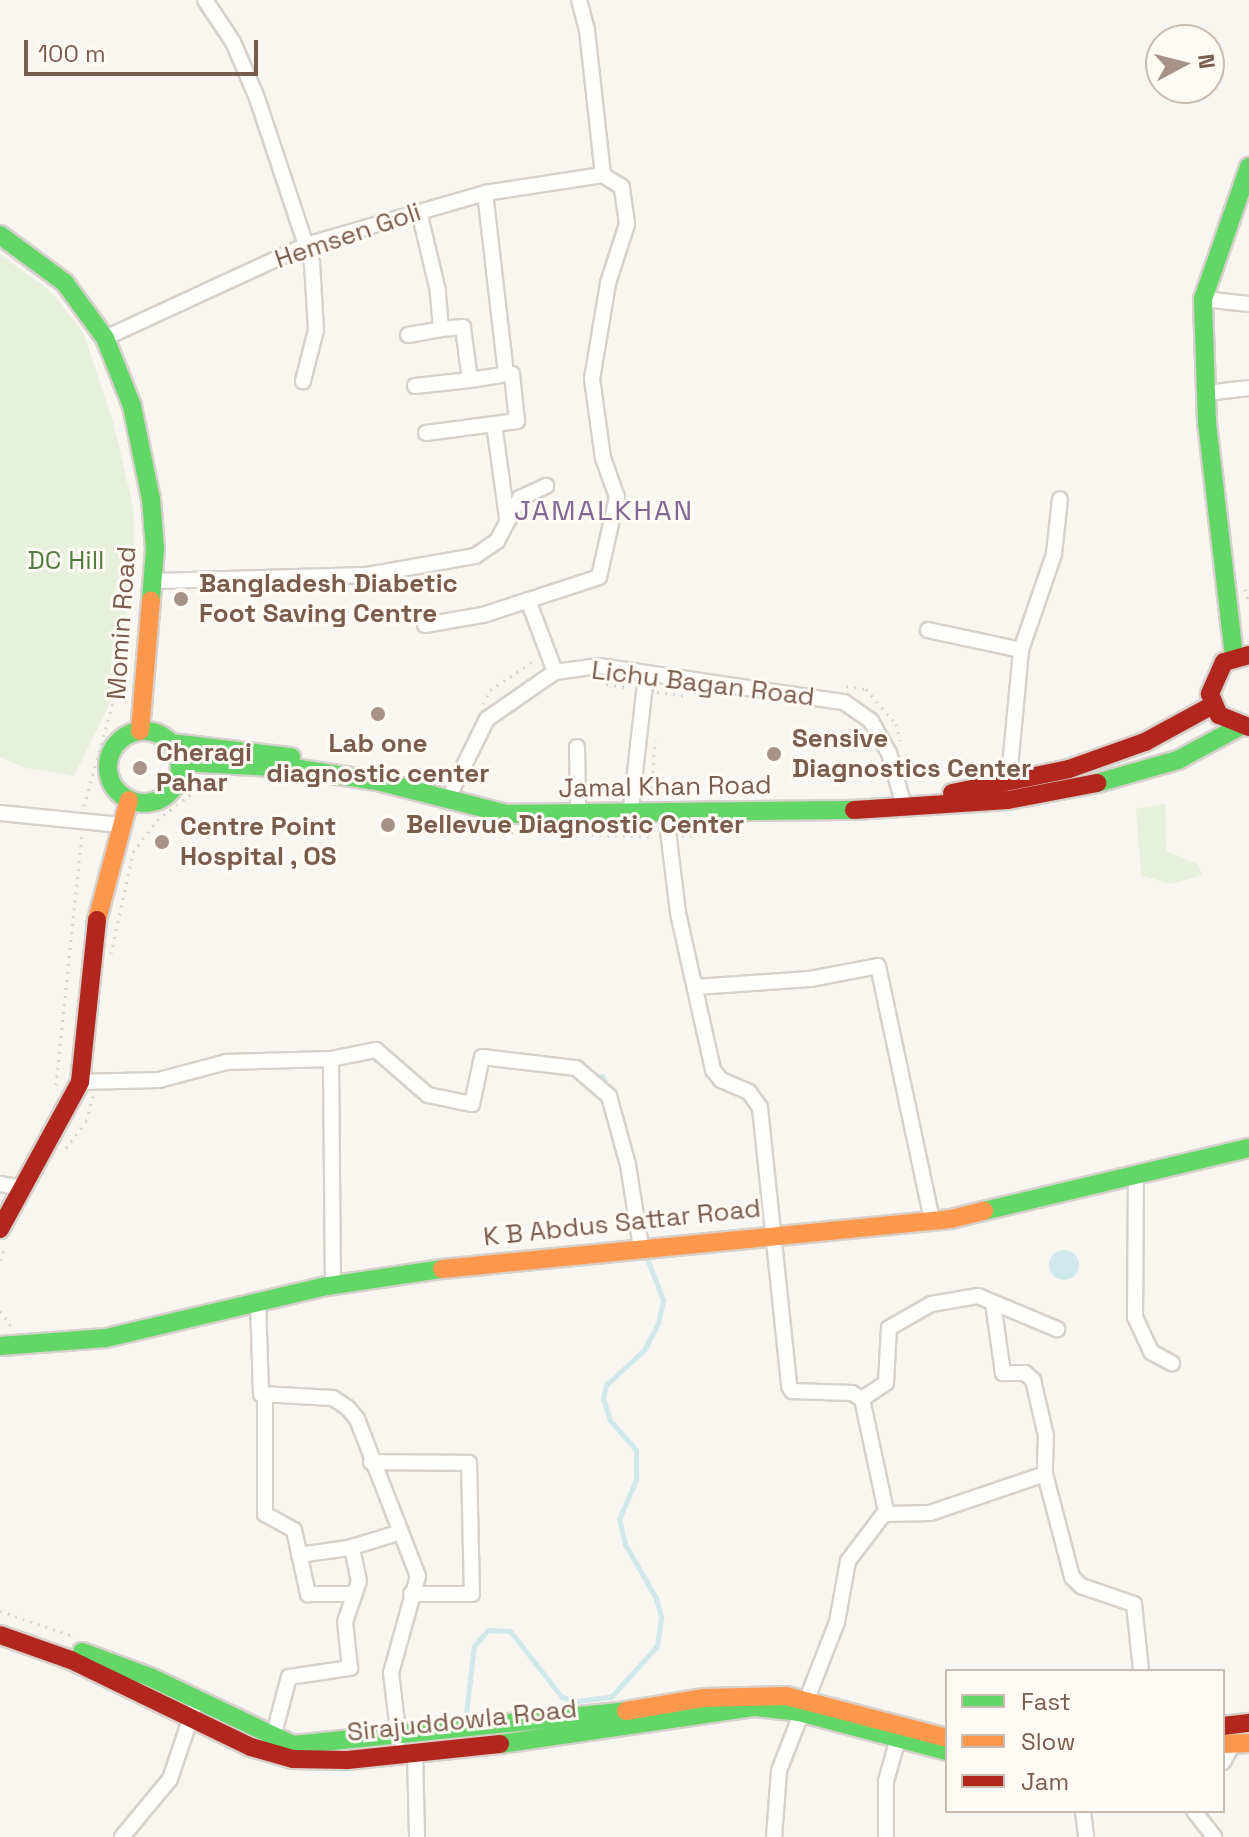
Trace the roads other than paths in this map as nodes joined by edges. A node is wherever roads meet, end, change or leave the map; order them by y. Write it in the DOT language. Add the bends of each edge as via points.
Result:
graph roads {
  1 [pos="205,0"];
  2 [pos="579,0"];
  3 [pos="1249,167"];
  4 [pos="603,175"];
  5 [pos="485,193"];
  6 [pos="419,212"];
  7 [pos="0,235"];
  8 [pos="306,245"];
  9 [pos="1203,299"];
  10 [pos="1249,304"];
  11 [pos="441,329"];
  12 [pos="408,335"];
  13 [pos="105,338"];
  14 [pos="506,374"];
  15 [pos="470,380"];
  16 [pos="303,381"];
  17 [pos="415,386"];
  18 [pos="1249,388"];
  19 [pos="1206,393"];
  20 [pos="494,424"];
  21 [pos="426,433"];
  22 [pos="546,486"];
  23 [pos="1060,499"];
  24 [pos="507,518"];
  25 [pos="156,581"];
  26 [pos="528,600"];
  27 [pos="425,625"];
  28 [pos="928,630"];
  29 [pos="1021,650"];
  30 [pos="1242,656"];
  31 [pos="555,672"];
  32 [pos="649,686"];
  33 [pos="1213,705"];
  34 [pos="1244,727"];
  35 [pos="140,731"];
  36 [pos="171,743"];
  37 [pos="577,747"];
  38 [pos="180,762"];
  39 [pos="453,788"];
  40 [pos="1008,791"];
  41 [pos="902,799"];
  42 [pos="129,800"];
  43 [pos="578,806"];
  44 [pos="658,809"];
  45 [pos="631,811"];
  46 [pos="0,813"];
  47 [pos="120,825"];
  48 [pos="696,987"];
  49 [pos="331,1059"];
  50 [pos="80,1082"];
  51 [pos="1249,1148"];
  52 [pos="1136,1175"];
  53 [pos="0,1184"];
  54 [pos="23,1188"];
  55 [pos="932,1221"];
  56 [pos="0,1229"];
  57 [pos="775,1232"];
  58 [pos="641,1247"];
  59 [pos="333,1285"];
  60 [pos="258,1302"];
  61 [pos="993,1303"];
  62 [pos="1057,1329"];
  63 [pos="0,1346"];
  64 [pos="1172,1363"];
  65 [pos="265,1396"];
  66 [pos="862,1399"];
  67 [pos="371,1462"];
  68 [pos="1045,1474"];
  69 [pos="886,1514"];
  70 [pos="401,1532"];
  71 [pos="352,1547"];
  72 [pos="299,1555"];
  73 [pos="353,1594"];
  74 [pos="411,1594"];
  75 [pos="0,1621"];
  76 [pos="0,1635"];
  77 [pos="1141,1669"];
  78 [pos="803,1706"];
  79 [pos="194,1708"];
  80 [pos="1249,1723"];
  81 [pos="1225,1726"];
  82 [pos="273,1737"];
  83 [pos="945,1738"];
  84 [pos="399,1739"];
  85 [pos="897,1742"];
  86 [pos="945,1751"];
  87 [pos="415,1753"];
  88 [pos="1083,1813"];
  89 [pos="1196,1813"];
  90 [pos="122,1837"];
  91 [pos="417,1837"];
  92 [pos="774,1837"];
  93 [pos="886,1837"];
  94 [pos="1086,1837"];
  95 [pos="1214,1837"];
  1 -- 8 [label="street" via="245,70"];
  2 -- 4 [label="street"];
  3 -- 9 [label="main road"];
  4 -- 5 [label="street, Hemsen Goli"];
  4 -- 26 [label="street" via="622,187 627,224 608,283 592,379 603,458 617,497 599,577"];
  5 -- 6 [label="street, Hemsen Goli"];
  5 -- 14 [label="street"];
  6 -- 8 [label="street, Hemsen Goli"];
  6 -- 11 [label="street" via="438,291"];
  7 -- 13 [label="main road, Momin Road" via="65,283"];
  8 -- 13 [label="street, Hemsen Goli"];
  8 -- 16 [label="street" via="318,295 316,330"];
  9 -- 10 [label="street"];
  9 -- 19 [label="main road"];
  11 -- 12 [label="street"];
  11 -- 15 [label="street" via="463,327"];
  13 -- 25 [label="main road, Momin Road" via="132,406 145,468"];
  14 -- 15 [label="street"];
  14 -- 20 [label="street" via="512,374 517,421"];
  15 -- 17 [label="street"];
  18 -- 19 [label="street"];
  19 -- 30 [label="main road"];
  20 -- 21 [label="street"];
  20 -- 24 [label="street"];
  22 -- 24 [label="street" via="520,498"];
  23 -- 29 [label="street" via="1054,554"];
  24 -- 25 [label="street" via="497,541 475,556 367,575"];
  25 -- 35 [label="main road, Momin Road"];
  26 -- 27 [label="street"];
  26 -- 31 [label="street"];
  28 -- 29 [label="street"];
  29 -- 40 [label="street"];
  30 -- 33 [label="main road" via="1211,682"];
  31 -- 32 [label="street, Lichu Bagan Road" via="599,666"];
  31 -- 39 [label="street, Lichu Bagan Road" via="487,719"];
  32 -- 41 [label="street, Lichu Bagan Road" via="844,702 871,721 889,753"];
  32 -- 45 [label="street"];
  33 -- 34 [label="main road"];
  33 -- 40 [label="main road" via="1145,742"];
  34 -- 40 [label="main road, Jamal Khan Road" via="1178,760 1118,779"];
  35 -- 36 [label="main road"];
  35 -- 42 [label="main road" via="116,744 108,761 114,788"];
  36 -- 38 [label="main road"];
  36 -- 39 [label="main road" via="238,748"];
  37 -- 43 [label="street"];
  38 -- 42 [label="main road" via="177,781 166,796 148,803"];
  38 -- 45 [label="main road, Jamal Khan Road" via="293,768 377,781 506,814"];
  39 -- 43 [label="main road" via="502,804"];
  40 -- 41 [label="main road"];
  40 -- 44 [label="main road, Jamal Khan Road" via="904,810"];
  41 -- 45 [label="main road"];
  42 -- 47 [label="main road"];
  43 -- 45 [label="main road"];
  44 -- 45 [label="main road, Jamal Khan Road"];
  44 -- 48 [label="street"];
  46 -- 47 [label="street"];
  47 -- 50 [label="main road" via="94,933"];
  48 -- 55 [label="street" via="810,979 878,966"];
  48 -- 57 [label="street" via="713,1070 721,1080 749,1092 760,1108"];
  49 -- 50 [label="street" via="226,1062 159,1080"];
  49 -- 58 [label="street" via="376,1050 428,1095 472,1104 479,1063 486,1056 576,1068 609,1096 628,1165"];
  49 -- 59 [label="street"];
  50 -- 54 [label="main road"];
  51 -- 52 [label="main road, K B Abdus Sattar Road"];
  52 -- 55 [label="main road, K B Abdus Sattar Road"];
  52 -- 64 [label="street" via="1135,1317 1151,1352"];
  53 -- 54 [label="street"];
  54 -- 56 [label="main road"];
  55 -- 57 [label="main road, K B Abdus Sattar Road"];
  57 -- 58 [label="main road, K B Abdus Sattar Road"];
  57 -- 66 [label="street" via="790,1388 852,1393"];
  58 -- 59 [label="main road, K B Abdus Sattar Road"];
  59 -- 60 [label="main road, K B Abdus Sattar Road"];
  60 -- 63 [label="main road, K B Abdus Sattar Road" via="106,1338"];
  60 -- 65 [label="street" via="260,1389"];
  61 -- 62 [label="street"];
  61 -- 66 [label="street" via="978,1296 941,1301 891,1326 886,1383"];
  61 -- 68 [label="street" via="1003,1373 1025,1373 1033,1380 1046,1436"];
  65 -- 67 [label="street" via="339,1401 357,1419"];
  65 -- 72 [label="street" via="265,1514 294,1530"];
  66 -- 69 [label="street"];
  67 -- 70 [label="street"];
  67 -- 74 [label="street" via="469,1463 472,1594"];
  68 -- 69 [label="street" via="930,1513"];
  68 -- 77 [label="street" via="1075,1583 1135,1606"];
  69 -- 78 [label="street" via="848,1561 837,1622"];
  70 -- 71 [label="street"];
  70 -- 74 [label="street" via="418,1576"];
  71 -- 72 [label="street"];
  71 -- 73 [label="street" via="359,1581"];
  72 -- 73 [label="street" via="308,1594"];
  73 -- 82 [label="street" via="344,1632 350,1668 289,1677"];
  74 -- 84 [label="street" via="391,1673"];
  75 -- 79 [label="main road, Sirajuddowla Road"];
  76 -- 79 [label="main road, Sirajuddowla Road"];
  78 -- 83 [label="main road, Sirajuddowla Road"];
  78 -- 84 [label="main road, Sirajuddowla Road" via="704,1698 566,1721"];
  78 -- 85 [label="main road, Sirajuddowla Road"];
  78 -- 87 [label="main road, Sirajuddowla Road" via="755,1707 618,1731"];
  78 -- 92 [label="street" via="779,1771"];
  79 -- 82 [label="main road, Sirajuddowla Road"];
  79 -- 87 [label="main road, Sirajuddowla Road" via="251,1747 293,1759"];
  79 -- 90 [label="street" via="170,1779"];
  80 -- 81 [label="main road"];
  82 -- 84 [label="main road, Sirajuddowla Road" via="293,1745"];
  85 -- 86 [label="main road, Sirajuddowla Road"];
  85 -- 93 [label="street" via="886,1781"];
  87 -- 91 [label="street"];
  88 -- 94 [label="street"];
  89 -- 95 [label="street"];
}
